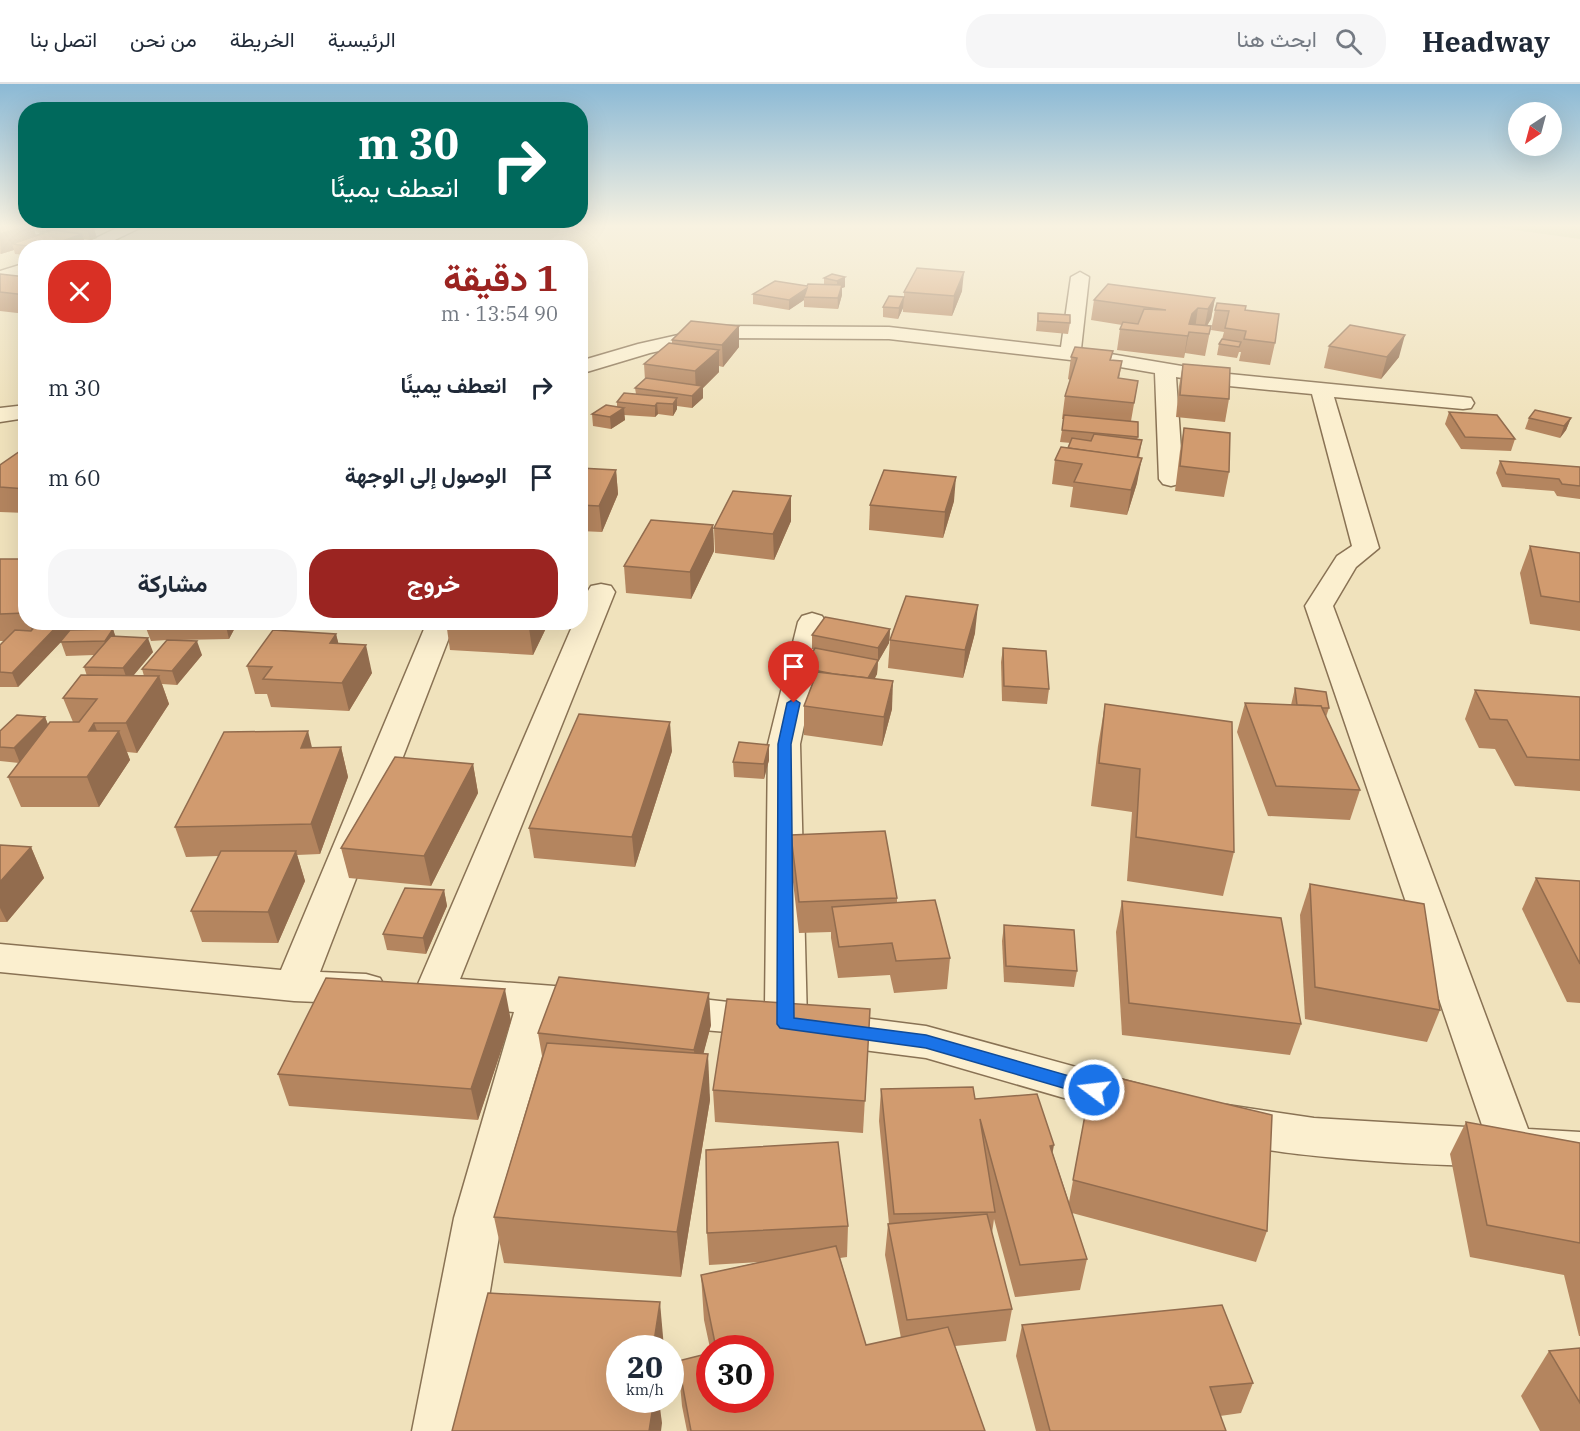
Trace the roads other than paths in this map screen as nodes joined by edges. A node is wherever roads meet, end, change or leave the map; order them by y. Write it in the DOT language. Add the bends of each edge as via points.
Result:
graph roads {
  1 [pos="1079,288"];
  2 [pos="1070,355"];
  3 [pos="588,366"];
  4 [pos="1165,369"];
  5 [pos="1321,389"];
  6 [pos="1463,403"];
  7 [pos="18,412"];
  8 [pos="0,415"];
  9 [pos="1171,479"];
  10 [pos="601,592"];
  11 [pos="812,622"];
  12 [pos="588,623"];
  13 [pos="438,630"];
  14 [pos="585,630"];
  15 [pos="0,958"];
  16 [pos="294,986"];
  17 [pos="435,992"];
  18 [pos="538,999"];
  19 [pos="786,1024"];
  20 [pos="1512,1147"];
  21 [pos="1580,1151"];
  22 [pos="440,1431"];
  1 -- 2 [label="street"];
  2 -- 3 [label="street" via="889,333 736,331 698,335"];
  2 -- 4 [label="street"];
  4 -- 5 [label="street"];
  4 -- 9 [label="street"];
  5 -- 6 [label="street"];
  5 -- 20 [label="street" via="1366,548 1346,562 1319,606"];
  7 -- 8 [label="street"];
  10 -- 12 [label="street"];
  11 -- 19 [label="street" via="784,744"];
  13 -- 16 [label="street"];
  14 -- 17 [label="street"];
  15 -- 16 [label="street"];
  16 -- 17 [label="street"];
  17 -- 18 [label="street"];
  18 -- 19 [label="street"];
  18 -- 22 [label="street" via="478,1218"];
  19 -- 20 [label="street" via="926,1042 1180,1112 1272,1133 1404,1144"];
  20 -- 21 [label="street"];
}
